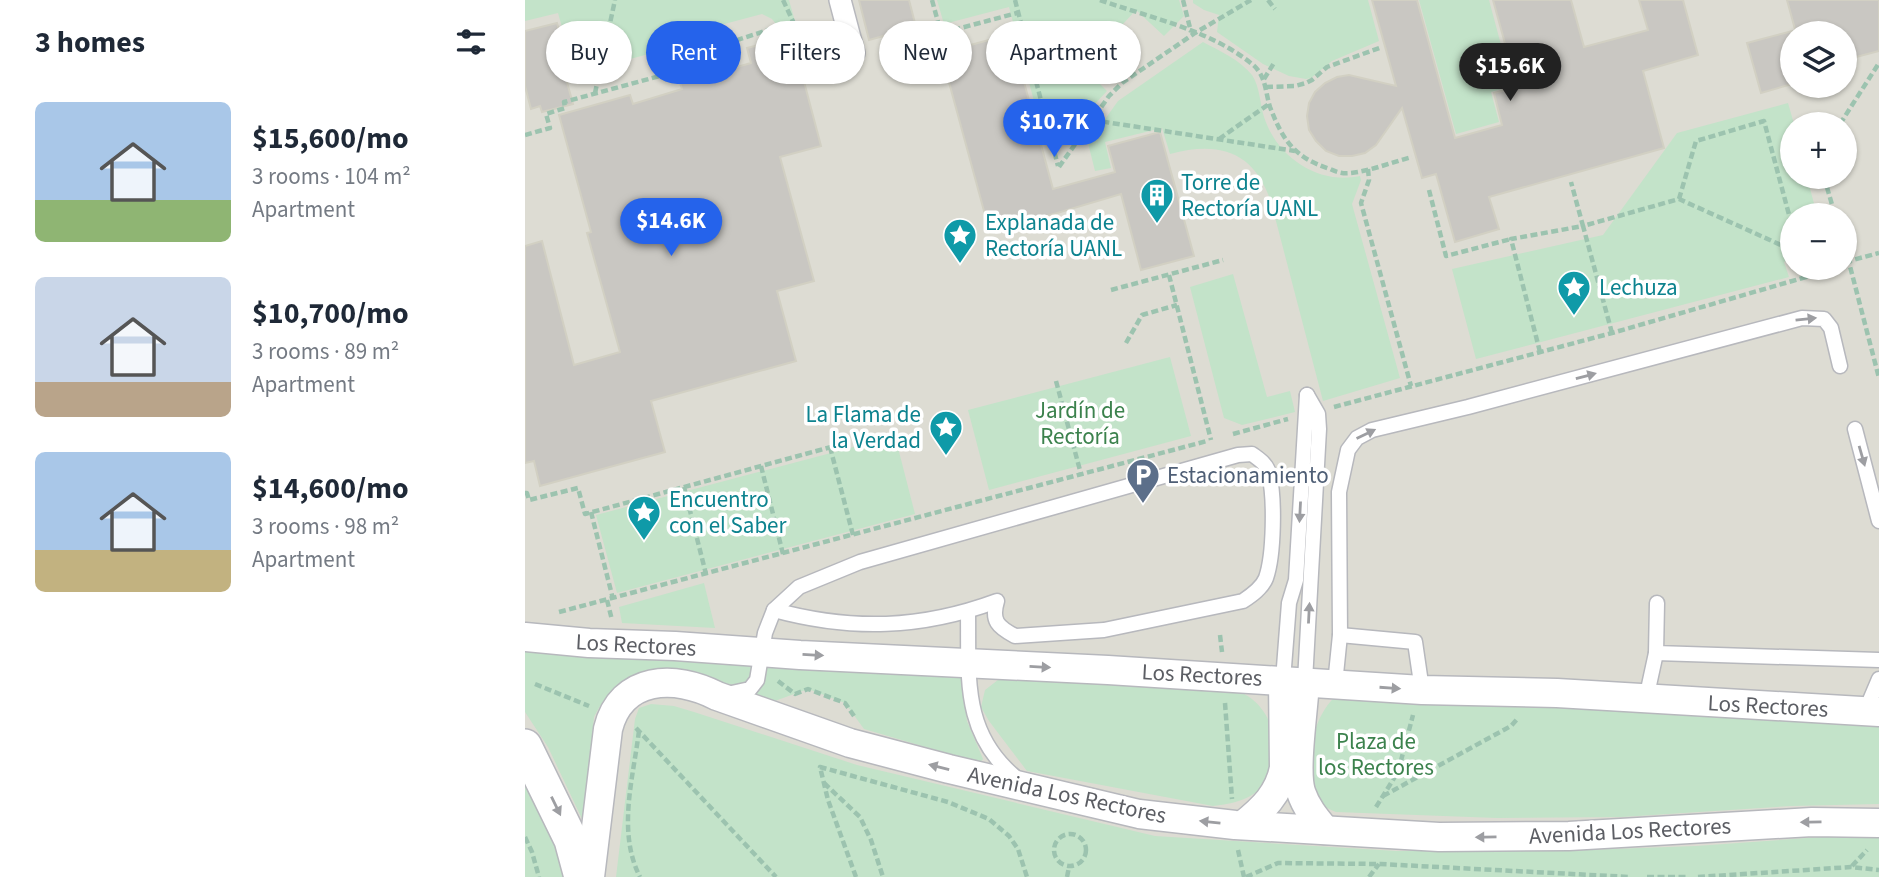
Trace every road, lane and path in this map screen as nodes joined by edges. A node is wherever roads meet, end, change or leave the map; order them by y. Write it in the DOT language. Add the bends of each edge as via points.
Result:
graph roads {
  1 [pos="615,0"];
  2 [pos="783,0"];
  3 [pos="841,0"];
  4 [pos="932,0"];
  5 [pos="1014,0"];
  6 [pos="1101,0"];
  7 [pos="1183,0"];
  8 [pos="1251,0"];
  9 [pos="1268,0"];
  10 [pos="1275,9"];
  11 [pos="1017,13"];
  12 [pos="793,21"];
  13 [pos="846,21"];
  14 [pos="938,21"];
  15 [pos="972,25"];
  16 [pos="1193,32"];
  17 [pos="755,35"];
  18 [pos="1382,47"];
  19 [pos="1274,63"];
  20 [pos="1879,63"];
  21 [pos="1264,79"];
  22 [pos="1266,86"];
  23 [pos="595,93"];
  24 [pos="1269,104"];
  25 [pos="1848,112"];
  26 [pos="1092,120"];
  27 [pos="525,135"];
  28 [pos="1219,139"];
  29 [pos="1295,151"];
  30 [pos="1412,157"];
  31 [pos="1368,169"];
  32 [pos="1571,182"];
  33 [pos="1429,190"];
  34 [pos="1679,199"];
  35 [pos="1786,203"];
  36 [pos="1583,226"];
  37 [pos="1511,240"];
  38 [pos="1780,245"];
  39 [pos="1879,253"];
  40 [pos="1857,259"];
  41 [pos="1223,260"];
  42 [pos="1169,275"];
  43 [pos="1795,280"];
  44 [pos="1852,280"];
  45 [pos="1111,290"];
  46 [pos="1177,305"];
  47 [pos="1612,332"];
  48 [pos="1126,343"];
  49 [pos="1540,352"];
  50 [pos="1840,366"];
  51 [pos="1879,378"];
  52 [pos="1056,382"];
  53 [pos="1411,386"];
  54 [pos="1311,413"];
  55 [pos="1855,429"];
  56 [pos="1225,436"];
  57 [pos="842,444"];
  58 [pos="830,447"];
  59 [pos="761,466"];
  60 [pos="1081,474"];
  61 [pos="684,487"];
  62 [pos="525,493"];
  63 [pos="591,512"];
  64 [pos="1879,521"];
  65 [pos="853,535"];
  66 [pos="783,554"];
  67 [pos="706,574"];
  68 [pos="610,600"];
  69 [pos="1657,603"];
  70 [pos="774,610"];
  71 [pos="968,612"];
  72 [pos="556,613"];
  73 [pos="613,625"];
  74 [pos="1220,635"];
  75 [pos="1340,635"];
  76 [pos="525,637"];
  77 [pos="1657,653"];
  78 [pos="1222,657"];
  79 [pos="762,660"];
  80 [pos="1879,660"];
  81 [pos="969,664"];
  82 [pos="1879,678"];
  83 [pos="1294,681"];
  84 [pos="535,684"];
  85 [pos="1335,684"];
  86 [pos="1422,690"];
  87 [pos="1540,693"];
  88 [pos="717,696"];
  89 [pos="1646,699"];
  90 [pos="1225,701"];
  91 [pos="596,709"];
  92 [pos="1872,712"];
  93 [pos="857,720"];
  94 [pos="630,723"];
  95 [pos="639,730"];
  96 [pos="525,746"];
  97 [pos="823,783"];
  98 [pos="1029,788"];
  99 [pos="1383,796"];
  100 [pos="1370,816"];
  101 [pos="1237,824"];
  102 [pos="1325,830"];
  103 [pos="1874,836"];
  104 [pos="525,837"];
  105 [pos="1380,864"];
  106 [pos="1069,867"];
  107 [pos="1851,867"];
  108 [pos="1879,870"];
  109 [pos="540,877"];
  110 [pos="581,877"];
  111 [pos="590,877"];
  112 [pos="640,877"];
  113 [pos="776,877"];
  114 [pos="856,877"];
  115 [pos="883,877"];
  116 [pos="1027,877"];
  117 [pos="1067,877"];
  118 [pos="1245,877"];
  119 [pos="1369,877"];
  120 [pos="1630,877"];
  121 [pos="1647,877"];
  122 [pos="1686,877"];
  123 [pos="1698,877"];
  1 -- 23 [label="path"];
  2 -- 12 [label="path"];
  3 -- 13 [label="street"];
  4 -- 14 [label="path"];
  5 -- 11 [label="path"];
  6 -- 16 [label="path"];
  7 -- 16 [label="path"];
  8 -- 16 [label="path"];
  9 -- 10 [label="path"];
  11 -- 15 [label="path"];
  11 -- 26 [label="path" via="1059,167"];
  16 -- 21 [label="path" via="1214,39 1252,64"];
  16 -- 26 [label="path" via="1122,83"];
  17 -- 23 [label="path" via="734,41 737,55"];
  18 -- 22 [label="path" via="1328,67 1306,83"];
  19 -- 21 [label="path"];
  20 -- 25 [label="path"];
  21 -- 22 [label="path"];
  22 -- 24 [label="path"];
  23 -- 27 [label="path" via="564,102 565,108 546,114 550,128"];
  24 -- 28 [label="path"];
  24 -- 31 [label="path" via="1300,156 1338,172"];
  26 -- 28 [label="path"];
  28 -- 29 [label="path"];
  30 -- 31 [label="path"];
  31 -- 53 [label="path" via="1361,203"];
  32 -- 36 [label="path"];
  33 -- 37 [label="path" via="1446,256"];
  34 -- 35 [label="path" via="1696,141 1764,121"];
  34 -- 36 [label="path"];
  34 -- 38 [label="path"];
  36 -- 37 [label="path"];
  36 -- 47 [label="path"];
  37 -- 49 [label="path"];
  39 -- 40 [label="path"];
  41 -- 42 [label="path"];
  42 -- 45 [label="path"];
  42 -- 46 [label="path"];
  43 -- 47 [label="path"];
  44 -- 51 [label="path"];
  46 -- 48 [label="path" via="1142,315"];
  46 -- 60 [label="path" via="1211,440"];
  47 -- 49 [label="path"];
  49 -- 53 [label="path"];
  75 -- 50 [label="lane, one-way" via="1339,492 1348,450 1357,438 1373,430 1802,318 1824,319 1831,328"];
  52 -- 60 [label="path"];
  53 -- 54 [label="path"];
  54 -- 56 [label="path"];
  54 -- 83 [label="lane, one-way" via="1296,580 1289,603"];
  83 -- 54 [label="lane, one-way" via="1319,429"];
  55 -- 64 [label="lane, one-way"];
  57 -- 58 [label="path"];
  58 -- 59 [label="path"];
  58 -- 65 [label="path"];
  59 -- 61 [label="path"];
  59 -- 66 [label="path"];
  60 -- 65 [label="path"];
  61 -- 63 [label="path"];
  61 -- 67 [label="path"];
  62 -- 63 [label="path" via="529,500 578,488 585,514"];
  63 -- 68 [label="path"];
  65 -- 66 [label="path"];
  66 -- 67 [label="path"];
  67 -- 68 [label="path"];
  68 -- 72 [label="path"];
  68 -- 73 [label="path"];
  69 -- 77 [label="lane"];
  70 -- 71 [label="lane" via="845,624 902,625"];
  70 -- 71 [label="lane" via="799,587 860,562 1238,455 1252,454 1264,463 1273,530 1265,578 1243,601 1104,630 1014,636 996,620 997,601"];
  70 -- 79 [label="lane"];
  71 -- 81 [label="lane"];
  74 -- 78 [label="path"];
  75 -- 85 [label="lane"];
  75 -- 86 [label="lane" via="1415,642"];
  76 -- 79 [label="street, Los Rectores"];
  77 -- 80 [label="lane"];
  77 -- 89 [label="lane"];
  79 -- 81 [label="street, Los Rectores, one-way"];
  79 -- 88 [label="lane" via="750,689"];
  79 -- 93 [label="path" via="795,694 808,689 845,704"];
  81 -- 83 [label="street, Los Rectores, one-way"];
  81 -- 98 [label="lane" via="970,702 982,735 1009,773"];
  82 -- 92 [label="lane"];
  83 -- 85 [label="street, Los Rectores"];
  83 -- 101 [label="street" via="1282,782 1266,807"];
  83 -- 102 [label="street" via="1300,790"];
  84 -- 91 [label="path"];
  85 -- 86 [label="street, Los Rectores, one-way"];
  86 -- 87 [label="street, Los Rectores"];
  86 -- 99 [label="path" via="1398,772"];
  87 -- 89 [label="street, Los Rectores"];
  87 -- 99 [label="path" via="1511,726"];
  98 -- 88 [label="street, Avenida Los Rectores, one-way" via="850,743"];
  88 -- 111 [label="street, Avenida Los Rectores" via="665,682 633,691 617,705 608,729"];
  89 -- 92 [label="street, Los Rectores"];
  90 -- 101 [label="path"];
  94 -- 95 [label="path"];
  95 -- 112 [label="path" via="627,825 631,856"];
  95 -- 113 [label="path"];
  96 -- 110 [label="street, one-way" via="572,840"];
  97 -- 114 [label="path"];
  97 -- 115 [label="path" via="860,817"];
  97 -- 116 [label="path" via="820,768 949,802 989,819 1018,849"];
  101 -- 98 [label="street, Avenida Los Rectores, one-way" via="1139,814"];
  99 -- 100 [label="path"];
  101 -- 102 [label="street, Avenida Los Rectores"];
  101 -- 118 [label="path"];
  103 -- 102 [label="street, Avenida Los Rectores, one-way" via="1812,822 1530,836 1439,837"];
  103 -- 107 [label="path"];
  104 -- 109 [label="path"];
  105 -- 118 [label="path" via="1278,863"];
  105 -- 119 [label="path"];
  105 -- 120 [label="path"];
  106 -- 106 [label="path" via="1085,856 1082,840 1073,834 1062,835 1053,849 1059,863"];
  106 -- 117 [label="path"];
  107 -- 108 [label="path"];
  107 -- 123 [label="path"];
  121 -- 122 [label="path"];
}
